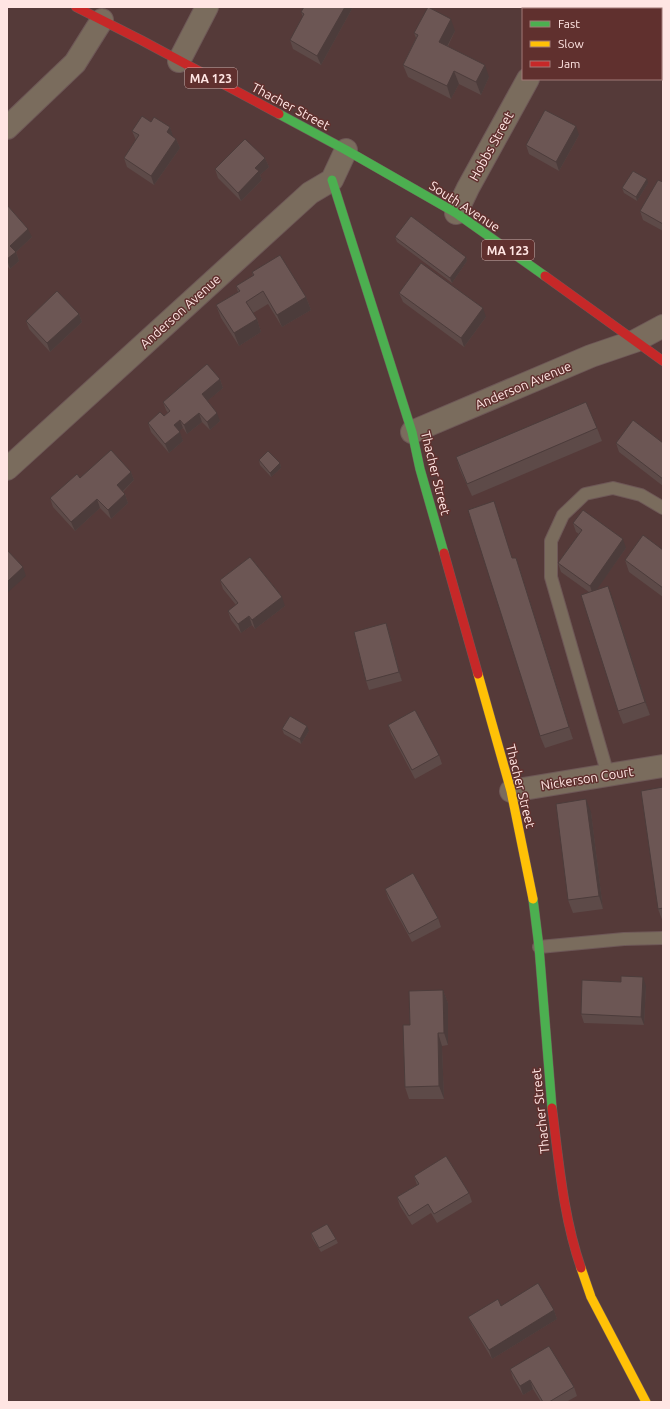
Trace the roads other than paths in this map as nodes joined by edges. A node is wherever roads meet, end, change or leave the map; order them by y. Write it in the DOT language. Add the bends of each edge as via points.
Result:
graph roads {
  1 [pos="76,7"];
  2 [pos="207,7"];
  3 [pos="102,20"];
  4 [pos="179,61"];
  5 [pos="527,80"];
  6 [pos="7,128"];
  7 [pos="346,150"];
  8 [pos="332,180"];
  9 [pos="456,213"];
  10 [pos="663,326"];
  11 [pos="634,341"];
  12 [pos="663,361"];
  13 [pos="412,432"];
  14 [pos="7,469"];
  15 [pos="663,508"];
  16 [pos="663,766"];
  17 [pos="608,775"];
  18 [pos="511,791"];
  19 [pos="663,938"];
  20 [pos="539,947"];
  21 [pos="646,1402"];
  1 -- 3 [label="main road, Thacher Street / MA 123"];
  2 -- 4 [label="street"];
  3 -- 4 [label="main road, Thacher Street / MA 123"];
  3 -- 6 [label="street" via="75,63"];
  4 -- 7 [label="main road, Thacher Street / MA 123"];
  5 -- 9 [label="street, Hobbs Street"];
  7 -- 8 [label="street"];
  7 -- 9 [label="main road, South Avenue / MA 123"];
  8 -- 13 [label="main road, Thacher Street"];
  8 -- 14 [label="street, Anderson Avenue" via="310,193"];
  9 -- 11 [label="main road, South Avenue / MA 123"];
  10 -- 11 [label="street, Anderson Avenue"];
  11 -- 12 [label="main road, South Avenue / MA 123"];
  11 -- 13 [label="street, Anderson Avenue" via="591,356"];
  13 -- 18 [label="main road, Thacher Street" via="422,477"];
  15 -- 17 [label="lane" via="641,496 613,488 585,494 563,515 551,541 551,576"];
  16 -- 17 [label="street, Nickerson Court"];
  17 -- 18 [label="street, Nickerson Court"];
  18 -- 20 [label="main road, Thacher Street" via="533,901"];
  19 -- 20 [label="lane"];
  20 -- 21 [label="main road, Thacher Street" via="550,1103 563,1197 576,1252 591,1297"];
}
